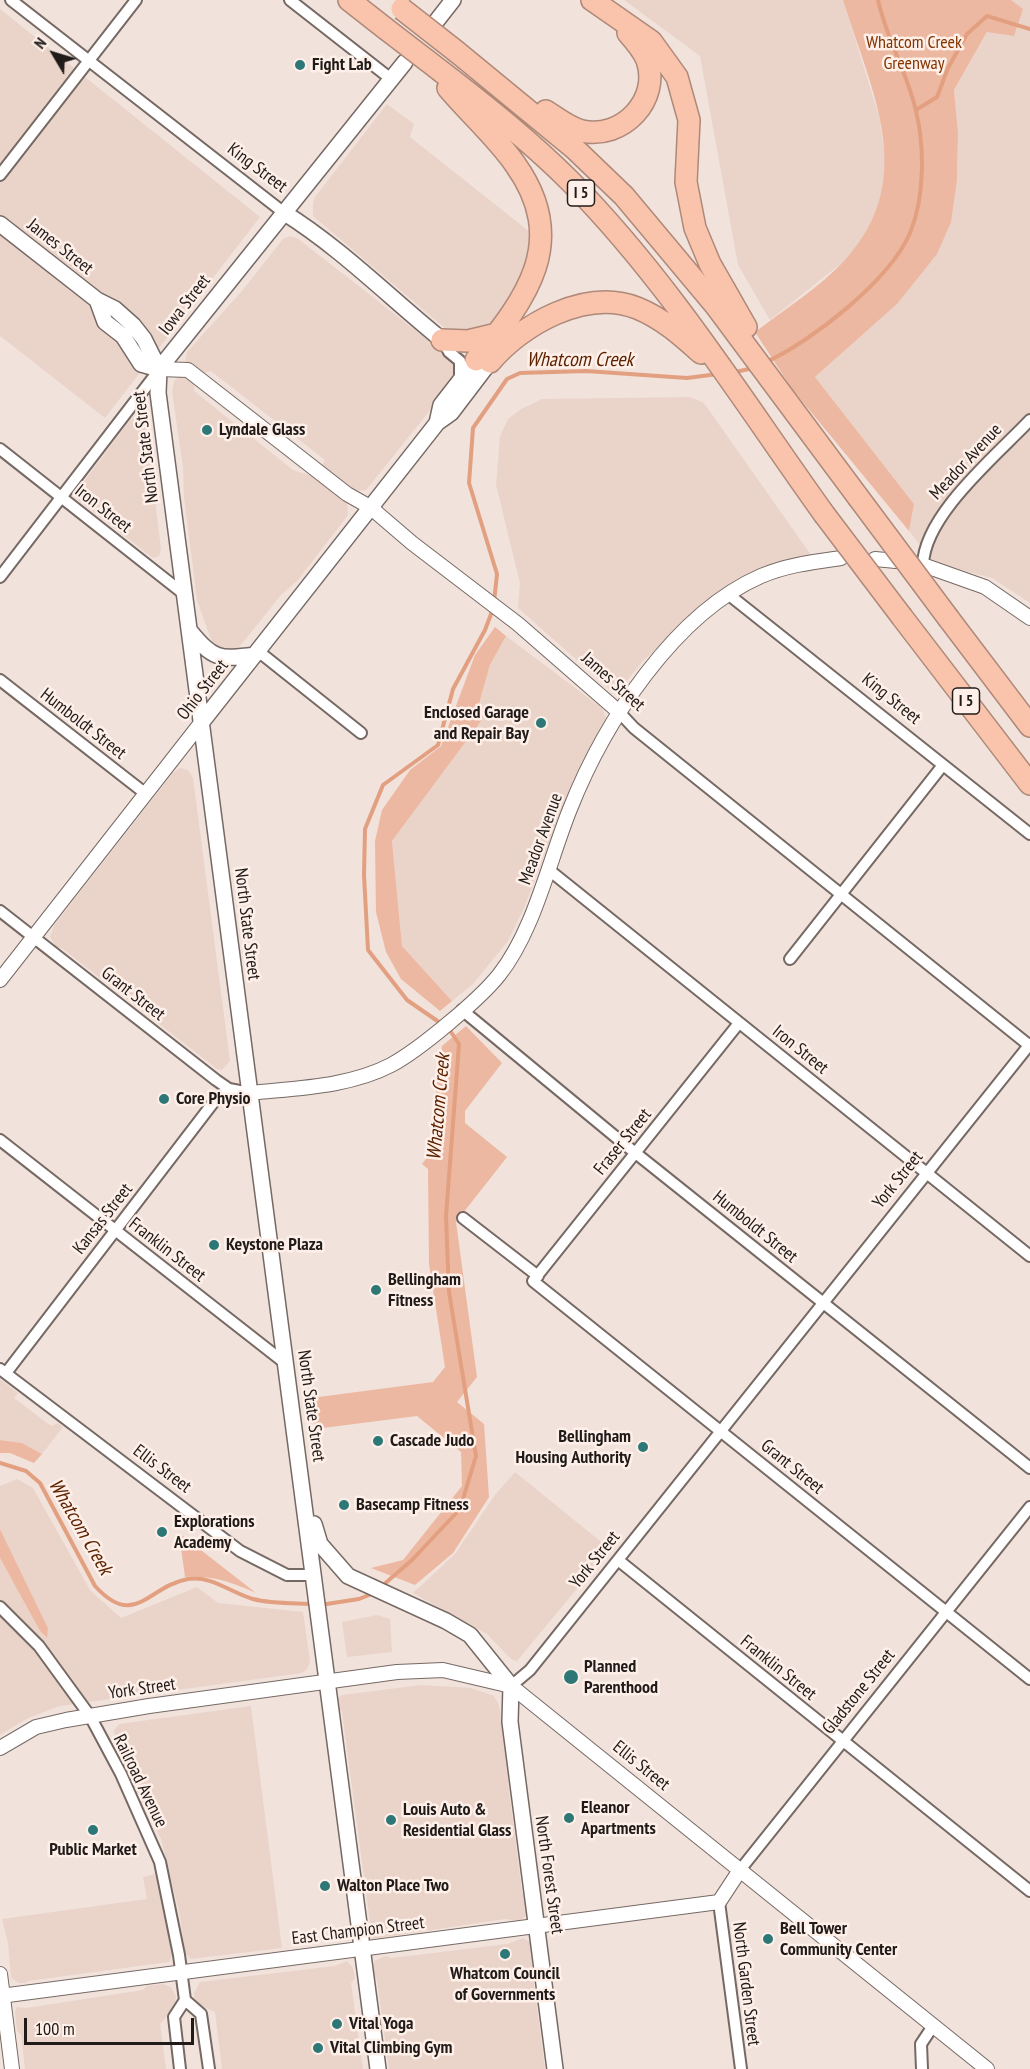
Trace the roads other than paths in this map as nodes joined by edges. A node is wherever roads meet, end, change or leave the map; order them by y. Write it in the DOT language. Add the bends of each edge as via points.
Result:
graph roads {
  1 [pos="10,0"];
  2 [pos="135,0"];
  3 [pos="290,0"];
  4 [pos="349,0"];
  5 [pos="453,0"];
  6 [pos="592,0"];
  7 [pos="396,4"];
  8 [pos="614,17"];
  9 [pos="435,23"];
  10 [pos="464,58"];
  11 [pos="413,59"];
  12 [pos="88,61"];
  13 [pos="440,74"];
  14 [pos="391,79"];
  15 [pos="0,175"];
  16 [pos="283,212"];
  17 [pos="0,224"];
  18 [pos="722,300"];
  19 [pos="497,334"];
  20 [pos="693,338"];
  21 [pos="442,340"];
  22 [pos="481,363"];
  23 [pos="159,369"];
  24 [pos="460,380"];
  25 [pos="1030,420"];
  26 [pos="436,423"];
  27 [pos="0,449"];
  28 [pos="62,498"];
  29 [pos="370,507"];
  30 [pos="840,558"];
  31 [pos="875,559"];
  32 [pos="896,561"];
  33 [pos="923,565"];
  34 [pos="0,577"];
  35 [pos="184,594"];
  36 [pos="728,594"];
  37 [pos="1030,618"];
  38 [pos="189,629"];
  39 [pos="256,653"];
  40 [pos="0,680"];
  41 [pos="619,712"];
  42 [pos="201,723"];
  43 [pos="1030,726"];
  44 [pos="362,733"];
  45 [pos="943,765"];
  46 [pos="1030,784"];
  47 [pos="146,794"];
  48 [pos="1030,834"];
  49 [pos="549,870"];
  50 [pos="841,894"];
  51 [pos="0,911"];
  52 [pos="34,937"];
  53 [pos="790,958"];
  54 [pos="0,980"];
  55 [pos="462,1010"];
  56 [pos="739,1023"];
  57 [pos="1030,1045"];
  58 [pos="229,1089"];
  59 [pos="250,1093"];
  60 [pos="0,1140"];
  61 [pos="636,1153"];
  62 [pos="927,1173"];
  63 [pos="463,1218"];
  64 [pos="115,1230"];
  65 [pos="1030,1256"];
  66 [pos="535,1279"];
  67 [pos="824,1303"];
  68 [pos="285,1363"];
  69 [pos="3,1371"];
  70 [pos="721,1431"];
  71 [pos="1030,1468"];
  72 [pos="303,1484"];
  73 [pos="1030,1507"];
  74 [pos="618,1560"];
  75 [pos="313,1576"];
  76 [pos="0,1607"];
  77 [pos="946,1612"];
  78 [pos="1030,1679"];
  79 [pos="327,1683"];
  80 [pos="511,1686"];
  81 [pos="90,1716"];
  82 [pos="843,1741"];
  83 [pos="0,1748"];
  84 [pos="740,1870"];
  85 [pos="1030,1892"];
  86 [pos="719,1902"];
  87 [pos="536,1926"];
  88 [pos="362,1949"];
  89 [pos="181,1972"];
  90 [pos="0,1974"];
  91 [pos="1,1996"];
  92 [pos="185,2000"];
  93 [pos="933,2026"];
  94 [pos="12,2069"];
  95 [pos="180,2069"];
  96 [pos="209,2069"];
  97 [pos="378,2069"];
  98 [pos="555,2069"];
  99 [pos="741,2069"];
  100 [pos="922,2069"];
  101 [pos="987,2069"];
  1 -- 12 [label="street, King Street"];
  2 -- 12 [label="street"];
  3 -- 14 [label="street"];
  4 -- 11 [label="highway, I 5, bridge" via="386,29"];
  5 -- 9 [label="main road"];
  6 -- 8 [label="highway"];
  7 -- 10 [label="highway, I 5, bridge"];
  8 -- 10 [label="highway" via="640,46 650,78 640,109 614,129 597,133 566,124"];
  8 -- 18 [label="highway" via="651,41 677,77 689,120 686,182 695,228"];
  10 -- 18 [label="highway, I 5" via="575,149"];
  11 -- 13 [label="highway, I 5, bridge"];
  11 -- 14 [label="main road, Iowa Street"];
  12 -- 15 [label="street"];
  12 -- 16 [label="street, King Street"];
  13 -- 19 [label="highway" via="514,163 537,205 541,224 535,273 518,308"];
  13 -- 20 [label="highway, I 5" via="500,118 571,182 658,282"];
  14 -- 16 [label="main road, Iowa Street"];
  16 -- 21 [label="main road, King Street" via="368,275 388,297"];
  16 -- 23 [label="main road, Iowa Street"];
  17 -- 23 [label="main road, James Street" via="97,300 105,322 123,336 141,364"];
  18 -- 43 [label="highway, I 5, bridge" via="790,406"];
  19 -- 21 [label="highway" via="468,341"];
  19 -- 22 [label="highway"];
  20 -- 22 [label="highway" via="636,308 606,302 585,304 535,325"];
  20 -- 46 [label="highway, I 5, bridge" via="727,377 824,514"];
  21 -- 24 [label="street, King Street" via="460,361"];
  22 -- 24 [label="main road, Ohio Street"];
  22 -- 26 [label="main road, Ohio Street" via="451,413"];
  23 -- 28 [label="street, Iowa Street"];
  23 -- 29 [label="street, James Street" via="188,370 351,497"];
  23 -- 35 [label="main road, North State Street" via="158,393"];
  24 -- 26 [label="main road, Ohio Street" via="441,405"];
  25 -- 33 [label="street, Meador Avenue" via="939,519 923,553"];
  26 -- 29 [label="main road, Ohio Street"];
  27 -- 28 [label="street, Iron Street"];
  28 -- 34 [label="street, Iowa Street"];
  28 -- 35 [label="street, Iron Street"];
  29 -- 39 [label="main road, Ohio Street"];
  29 -- 41 [label="street, James Street" via="518,624"];
  30 -- 36 [label="street, Meador Avenue" via="775,571"];
  31 -- 32 [label="street"];
  33 -- 37 [label="street" via="985,587"];
  35 -- 38 [label="main road, North State Street"];
  36 -- 41 [label="street, Meador Avenue" via="669,648"];
  36 -- 45 [label="street, King Street"];
  38 -- 39 [label="main road" via="204,648 219,658"];
  38 -- 42 [label="main road, North State Street"];
  39 -- 42 [label="main road, Ohio Street"];
  39 -- 44 [label="street"];
  40 -- 47 [label="street, Humboldt Street"];
  41 -- 49 [label="street, Meador Avenue" via="570,808"];
  41 -- 50 [label="street, James Street"];
  42 -- 47 [label="street, Ohio Street"];
  42 -- 59 [label="main road, North State Street"];
  45 -- 48 [label="street, King Street"];
  45 -- 50 [label="street"];
  47 -- 52 [label="street, Ohio Street"];
  49 -- 55 [label="street, Meador Avenue" via="526,927 500,974"];
  49 -- 56 [label="street, Iron Street"];
  50 -- 53 [label="street"];
  50 -- 57 [label="street, James Street"];
  51 -- 52 [label="street, Grant Street"];
  52 -- 54 [label="street, Ohio Street"];
  52 -- 58 [label="street, Grant Street"];
  55 -- 59 [label="street, Meador Avenue" via="391,1065 355,1078"];
  55 -- 61 [label="street, Humboldt Street"];
  56 -- 61 [label="street, Fraser Street"];
  56 -- 62 [label="street, Iron Street"];
  57 -- 62 [label="street, York Street"];
  58 -- 59 [label="street, Grant Street"];
  58 -- 64 [label="street, Kansas Street" via="216,1099"];
  59 -- 68 [label="main road, North State Street"];
  60 -- 64 [label="street, Franklin Street"];
  61 -- 66 [label="street, Fraser Street"];
  61 -- 67 [label="street, Humboldt Street"];
  62 -- 65 [label="street, Iron Street"];
  62 -- 67 [label="street, York Street"];
  63 -- 66 [label="street, Grant Street"];
  64 -- 68 [label="street, Franklin Street"];
  64 -- 69 [label="street, Kansas Street"];
  66 -- 70 [label="street, Grant Street"];
  67 -- 70 [label="street, York Street"];
  67 -- 71 [label="street, Humboldt Street"];
  68 -- 72 [label="main road, North State Street"];
  69 -- 75 [label="street, Ellis Street" via="240,1551 287,1575"];
  70 -- 74 [label="street, York Street"];
  70 -- 77 [label="street, Grant Street"];
  72 -- 75 [label="main road"];
  72 -- 80 [label="main road, Ellis Street" via="320,1544 333,1562 356,1581 446,1620 470,1635"];
  73 -- 77 [label="street, Gladstone Street"];
  74 -- 80 [label="street, York Street" via="530,1670"];
  74 -- 82 [label="street, Franklin Street"];
  75 -- 79 [label="main road"];
  76 -- 81 [label="street, Railroad Avenue" via="39,1646"];
  77 -- 78 [label="street, Grant Street"];
  77 -- 82 [label="street, Gladstone Street"];
  79 -- 80 [label="street, York Street" via="397,1672 443,1670"];
  79 -- 81 [label="street, York Street"];
  79 -- 88 [label="main road"];
  80 -- 84 [label="street, Ellis Street"];
  80 -- 87 [label="main road, North Forest Street" via="510,1722"];
  81 -- 83 [label="street, York Street" via="36,1727"];
  81 -- 89 [label="street, Railroad Avenue" via="160,1862"];
  82 -- 84 [label="street, Gladstone Street"];
  82 -- 85 [label="street, Franklin Street"];
  84 -- 86 [label="street, Gladstone Street"];
  84 -- 93 [label="street, Ellis Street"];
  86 -- 87 [label="street, East Champion Street"];
  86 -- 99 [label="street, North Garden Street"];
  87 -- 88 [label="street, East Champion Street"];
  87 -- 98 [label="main road, North Forest Street"];
  88 -- 89 [label="street, East Champion Street"];
  88 -- 97 [label="main road"];
  89 -- 91 [label="street, East Champion Street"];
  89 -- 92 [label="street, Railroad Avenue"];
  90 -- 91 [label="street"];
  91 -- 94 [label="street"];
  92 -- 95 [label="street, Railroad Avenue" via="174,2017"];
  92 -- 96 [label="street, Railroad Avenue" via="201,2014"];
  93 -- 100 [label="street" via="921,2044"];
  93 -- 101 [label="street, Ellis Street"];
}
